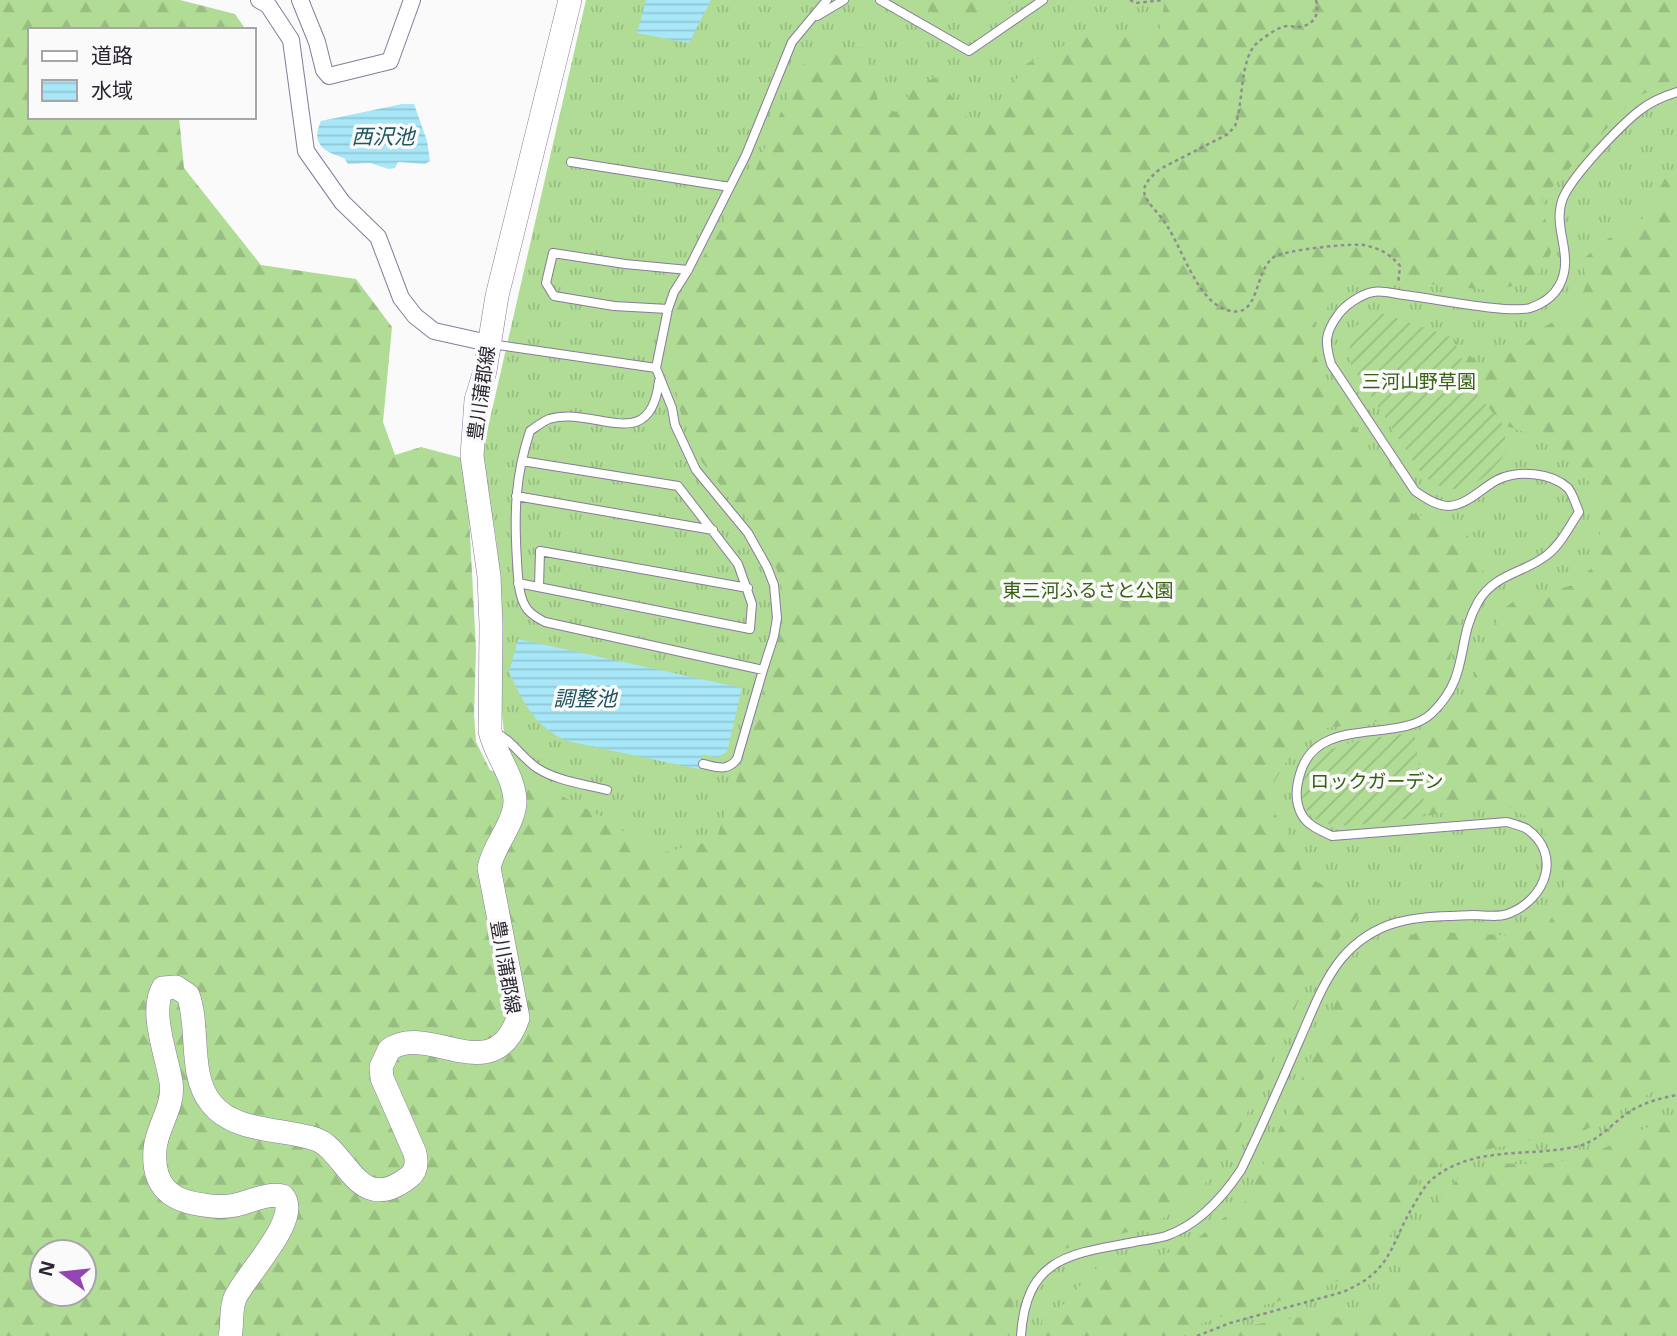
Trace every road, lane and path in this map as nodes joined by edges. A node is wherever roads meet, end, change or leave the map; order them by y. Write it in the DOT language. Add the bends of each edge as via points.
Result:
graph roads {
  1 [pos="259,0"];
  2 [pos="300,0"];
  3 [pos="412,0"];
  4 [pos="570,0"];
  5 [pos="827,0"];
  6 [pos="845,0"];
  7 [pos="880,0"];
  8 [pos="1043,0"];
  9 [pos="1130,0"];
  10 [pos="1163,0"];
  11 [pos="1316,0"];
  12 [pos="811,19"];
  13 [pos="1677,92"];
  14 [pos="571,162"];
  15 [pos="730,187"];
  16 [pos="688,270"];
  17 [pos="1398,294"];
  18 [pos="667,309"];
  19 [pos="488,343"];
  20 [pos="656,368"];
  21 [pos="659,381"];
  22 [pos="522,461"];
  23 [pos="516,496"];
  24 [pos="713,530"];
  25 [pos="518,583"];
  26 [pos="539,587"];
  27 [pos="748,588"];
  28 [pos="763,670"];
  29 [pos="490,731"];
  30 [pos="703,764"];
  31 [pos="607,790"];
  32 [pos="1677,1095"];
  33 [pos="230,1336"];
  34 [pos="1021,1336"];
  35 [pos="1197,1336"];
  1 -- 19 [label="street" via="268,5 291,40 306,151 342,202 378,237 401,298 434,331"];
  2 -- 3 [label="street" via="329,76 390,61"];
  4 -- 19 [label="main road, 豊川蒲郡線"];
  5 -- 12 [label="lane"];
  6 -- 12 [label="lane"];
  7 -- 8 [label="lane" via="969,51"];
  9 -- 10 [label="path"];
  11 -- 17 [label="path" via="1312,22 1282,27 1256,44 1248,58 1235,126 1228,134 1160,169 1146,184 1144,194 1204,292 1226,310 1248,308 1262,271 1273,258 1303,250 1362,245 1387,253 1400,266"];
  12 -- 15 [label="lane" via="792,42"];
  13 -- 17 [label="lane" via="1639,110 1570,186 1560,213 1566,269 1555,293 1542,303 1528,309 1505,309"];
  14 -- 15 [label="lane"];
  15 -- 16 [label="lane"];
  16 -- 18 [label="lane"];
  16 -- 18 [label="lane" via="553,253 547,283 554,296"];
  17 -- 34 [label="lane" via="1373,292 1340,311 1325,344 1331,364 1415,491 1431,502 1450,506 1499,479 1521,473 1557,480 1570,490 1579,512 1546,556 1485,592 1469,625 1453,688 1434,712 1411,725 1329,739 1302,767 1297,801 1303,817 1332,836 1507,822 1525,828 1538,839 1545,856 1542,884 1533,899 1506,915 1420,917 1387,924 1366,936 1341,959 1316,1002 1252,1147 1227,1191 1199,1217 1167,1236 1062,1258 1047,1270 1027,1302"];
  18 -- 20 [label="lane"];
  19 -- 20 [label="lane"];
  19 -- 29 [label="main road, 豊川蒲郡線" via="476,400 472,456 489,576"];
  20 -- 21 [label="lane"];
  21 -- 22 [label="lane" via="652,411 642,421 552,418 530,431"];
  21 -- 28 [label="lane" via="696,470 748,533 774,585 777,618"];
  22 -- 23 [label="lane"];
  22 -- 24 [label="lane" via="678,486"];
  23 -- 24 [label="lane"];
  23 -- 25 [label="lane"];
  24 -- 27 [label="lane" via="738,564"];
  25 -- 26 [label="lane"];
  25 -- 28 [label="lane" via="527,609 545,622"];
  26 -- 27 [label="lane" via="540,551"];
  26 -- 27 [label="lane" via="750,629"];
  28 -- 30 [label="lane" via="737,759 725,768"];
  29 -- 31 [label="lane" via="545,773"];
  29 -- 33 [label="main road, 豊川蒲郡線" via="515,803 489,868 518,1018 497,1049 475,1053 407,1042 389,1050 382,1078 415,1153 413,1174 388,1187 370,1188 354,1178 326,1144 243,1124 219,1112 209,1102 201,1081 188,995 176,987 160,992 161,1039 172,1086 155,1146 160,1183 177,1199 196,1204 234,1206 267,1195 284,1196 288,1203 282,1230 233,1301"];
  32 -- 35 [label="path" via="1650,1101 1579,1146 1457,1163 1429,1182 1387,1259 1360,1284"];
}
